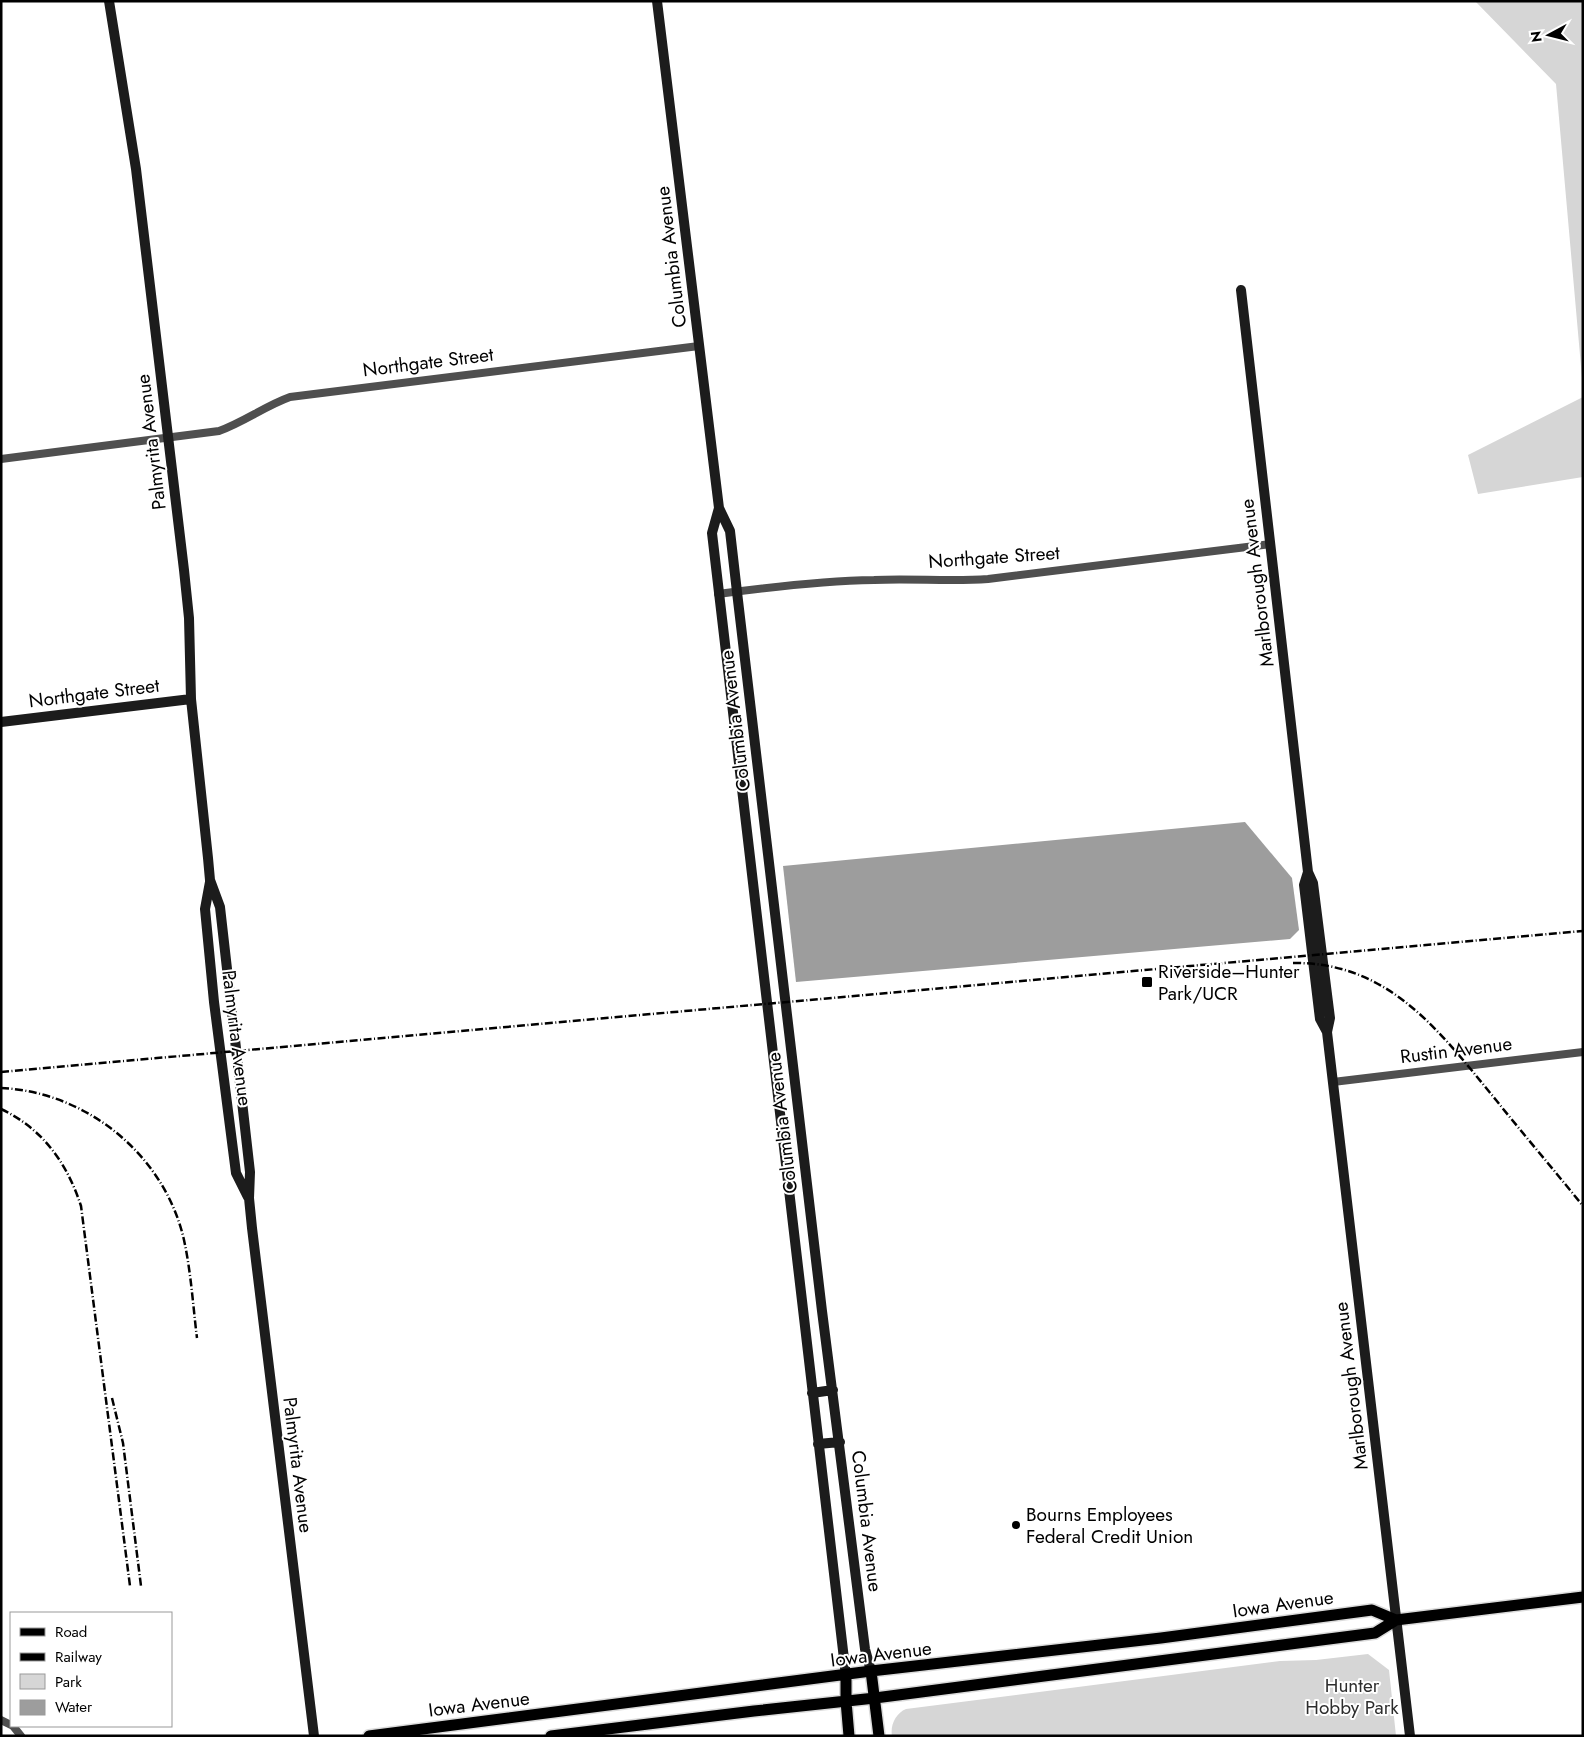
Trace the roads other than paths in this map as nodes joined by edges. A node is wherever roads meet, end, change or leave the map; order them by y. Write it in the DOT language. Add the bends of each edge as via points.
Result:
graph roads {
  1 [pos="109,1"];
  2 [pos="657,1"];
  3 [pos="1240,290"];
  4 [pos="699,346"];
  5 [pos="168,438"];
  6 [pos="1,458"];
  7 [pos="719,508"];
  8 [pos="1271,544"];
  9 [pos="738,592"];
  10 [pos="718,594"];
  11 [pos="191,699"];
  12 [pos="1,722"];
  13 [pos="756,753"];
  14 [pos="738,755"];
  15 [pos="210,880"];
  16 [pos="1583,1052"];
  17 [pos="1333,1082"];
  18 [pos="804,1162"];
  19 [pos="785,1164"];
  20 [pos="249,1198"];
  21 [pos="833,1390"];
  22 [pos="812,1393"];
  23 [pos="840,1442"];
  24 [pos="818,1444"];
  25 [pos="1583,1597"];
  26 [pos="1396,1620"];
  27 [pos="871,1672"];
  28 [pos="846,1676"];
  29 [pos="875,1698"];
  30 [pos="846,1701"];
  31 [pos="314,1736"];
  32 [pos="369,1736"];
  33 [pos="550,1736"];
  34 [pos="849,1736"];
  35 [pos="879,1736"];
  36 [pos="1410,1736"];
  1 -- 5 [label="street, Palmyrita Avenue" via="136,169"];
  2 -- 4 [label="street, Columbia Avenue"];
  3 -- 8 [label="street, Marlborough Avenue"];
  4 -- 5 [label="street, Northgate Street" via="290,397 219,431"];
  4 -- 7 [label="street, Columbia Avenue"];
  5 -- 6 [label="street, Northgate Street"];
  5 -- 11 [label="street, Palmyrita Avenue" via="189,618"];
  7 -- 9 [label="street, Columbia Avenue" via="730,531"];
  7 -- 10 [label="street, Columbia Avenue" via="712,533"];
  8 -- 9 [label="street, Northgate Street" via="981,579 863,580"];
  8 -- 17 [label="street, Marlborough Avenue" via="1308,872 1313,883 1326,983"];
  9 -- 10 [label="street, Northgate Street"];
  9 -- 13 [label="street, Columbia Avenue"];
  10 -- 14 [label="street, Columbia Avenue"];
  11 -- 12 [label="street, Northgate Street"];
  11 -- 15 [label="street, Palmyrita Avenue"];
  13 -- 14 [label="street"];
  13 -- 18 [label="street, Columbia Avenue"];
  14 -- 19 [label="street, Columbia Avenue"];
  15 -- 20 [label="street, Palmyrita Avenue" via="220,907 250,1172"];
  15 -- 20 [label="street, Palmyrita Avenue" via="204,909 214,1002 236,1173"];
  16 -- 17 [label="street, Rustin Avenue"];
  17 -- 26 [label="street, Marlborough Avenue"];
  18 -- 19 [label="street"];
  18 -- 21 [label="street, Columbia Avenue"];
  19 -- 22 [label="street, Columbia Avenue"];
  20 -- 31 [label="street, Palmyrita Avenue"];
  21 -- 22 [label="street"];
  21 -- 23 [label="street, Columbia Avenue"];
  22 -- 24 [label="street, Columbia Avenue"];
  23 -- 24 [label="street"];
  23 -- 27 [label="street, Columbia Avenue" via="865,1649"];
  24 -- 28 [label="street, Columbia Avenue"];
  25 -- 26 [label="main road, Iowa Avenue"];
  26 -- 27 [label="main road, Iowa Avenue" via="1372,1610"];
  26 -- 29 [label="main road, Iowa Avenue" via="1375,1633"];
  26 -- 36 [label="street, Marlborough Avenue"];
  27 -- 28 [label="main road, Iowa Avenue"];
  27 -- 29 [label="main road, Columbia Avenue"];
  28 -- 30 [label="main road, Columbia Avenue"];
  28 -- 32 [label="main road, Iowa Avenue"];
  29 -- 30 [label="main road, Iowa Avenue"];
  29 -- 35 [label="main road, Columbia Avenue"];
  30 -- 33 [label="main road, Iowa Avenue"];
  30 -- 34 [label="main road, Columbia Avenue"];
}
